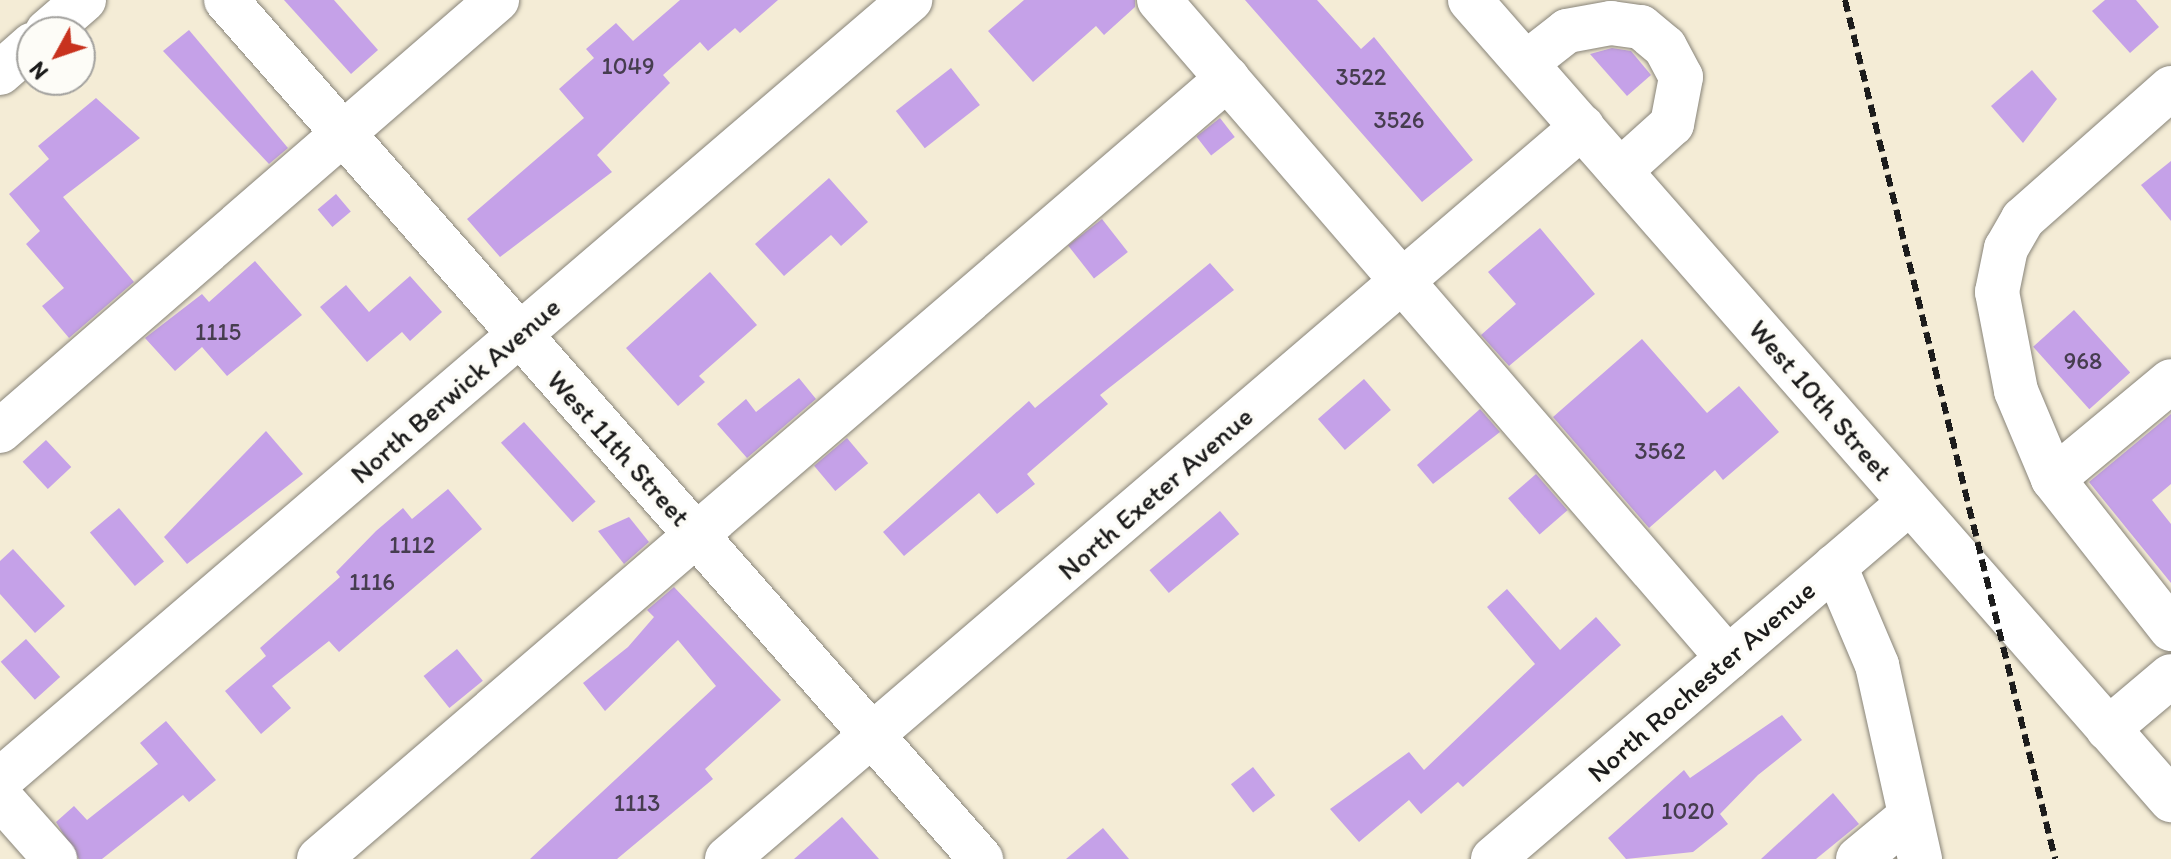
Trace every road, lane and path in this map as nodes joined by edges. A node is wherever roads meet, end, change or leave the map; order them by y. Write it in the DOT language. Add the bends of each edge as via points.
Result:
graph roads {
  1 [pos="84,0"];
  2 [pos="226,0"];
  3 [pos="497,0"];
  4 [pos="910,0"];
  5 [pos="1159,0"];
  6 [pos="1470,0"];
  7 [pos="66,16"];
  8 [pos="16,59"];
  9 [pos="1526,63"];
  10 [pos="0,73"];
  11 [pos="1228,78"];
  12 [pos="2171,88"];
  13 [pos="1582,127"];
  14 [pos="343,133"];
  15 [pos="1620,171"];
  16 [pos="1405,279"];
  17 [pos="520,335"];
  18 [pos="2171,381"];
  19 [pos="0,431"];
  20 [pos="2053,479"];
  21 [pos="1909,503"];
  22 [pos="697,535"];
  23 [pos="1835,566"];
  24 [pos="2171,629"];
  25 [pos="1728,658"];
  26 [pos="2171,676"];
  27 [pos="2108,729"];
  28 [pos="873,735"];
  29 [pos="0,780"];
  30 [pos="0,797"];
  31 [pos="2171,800"];
  32 [pos="1910,816"];
  33 [pos="55,859"];
  34 [pos="319,859"];
  35 [pos="727,859"];
  36 [pos="981,859"];
  37 [pos="1493,859"];
  38 [pos="1858,859"];
  39 [pos="1920,859"];
  1 -- 7 [label="street"];
  2 -- 14 [label="street, West 11th Street"];
  3 -- 14 [label="street"];
  4 -- 17 [label="street, North Berwick Avenue"];
  5 -- 11 [label="street"];
  6 -- 9 [label="street, West 10th Street"];
  8 -- 10 [label="street"];
  9 -- 13 [label="street, West 10th Street"];
  9 -- 15 [label="street" via="1567,31 1611,23 1641,27 1665,47 1681,77 1672,124"];
  11 -- 16 [label="street"];
  11 -- 22 [label="street"];
  12 -- 20 [label="street" via="2031,210 2002,258 1997,292 2005,348"];
  13 -- 15 [label="street, West 10th Street"];
  13 -- 16 [label="street, North Exeter Avenue"];
  14 -- 17 [label="street, West 11th Street"];
  14 -- 19 [label="street"];
  15 -- 21 [label="street, West 10th Street"];
  16 -- 25 [label="street"];
  16 -- 28 [label="street, North Exeter Avenue"];
  17 -- 22 [label="street, West 11th Street"];
  17 -- 29 [label="street, North Berwick Avenue"];
  18 -- 20 [label="street"];
  20 -- 24 [label="street"];
  21 -- 23 [label="street, North Rochester Avenue"];
  21 -- 27 [label="street, West 10th Street"];
  22 -- 28 [label="street, West 11th Street"];
  22 -- 34 [label="street"];
  23 -- 25 [label="street, North Rochester Avenue"];
  23 -- 32 [label="street" via="1877,665"];
  25 -- 37 [label="street, North Rochester Avenue"];
  26 -- 27 [label="street"];
  27 -- 31 [label="street, West 10th Street"];
  28 -- 35 [label="street, North Exeter Avenue"];
  28 -- 36 [label="street, West 11th Street"];
  30 -- 33 [label="street"];
  32 -- 38 [label="street"];
  32 -- 39 [label="street"];
}
